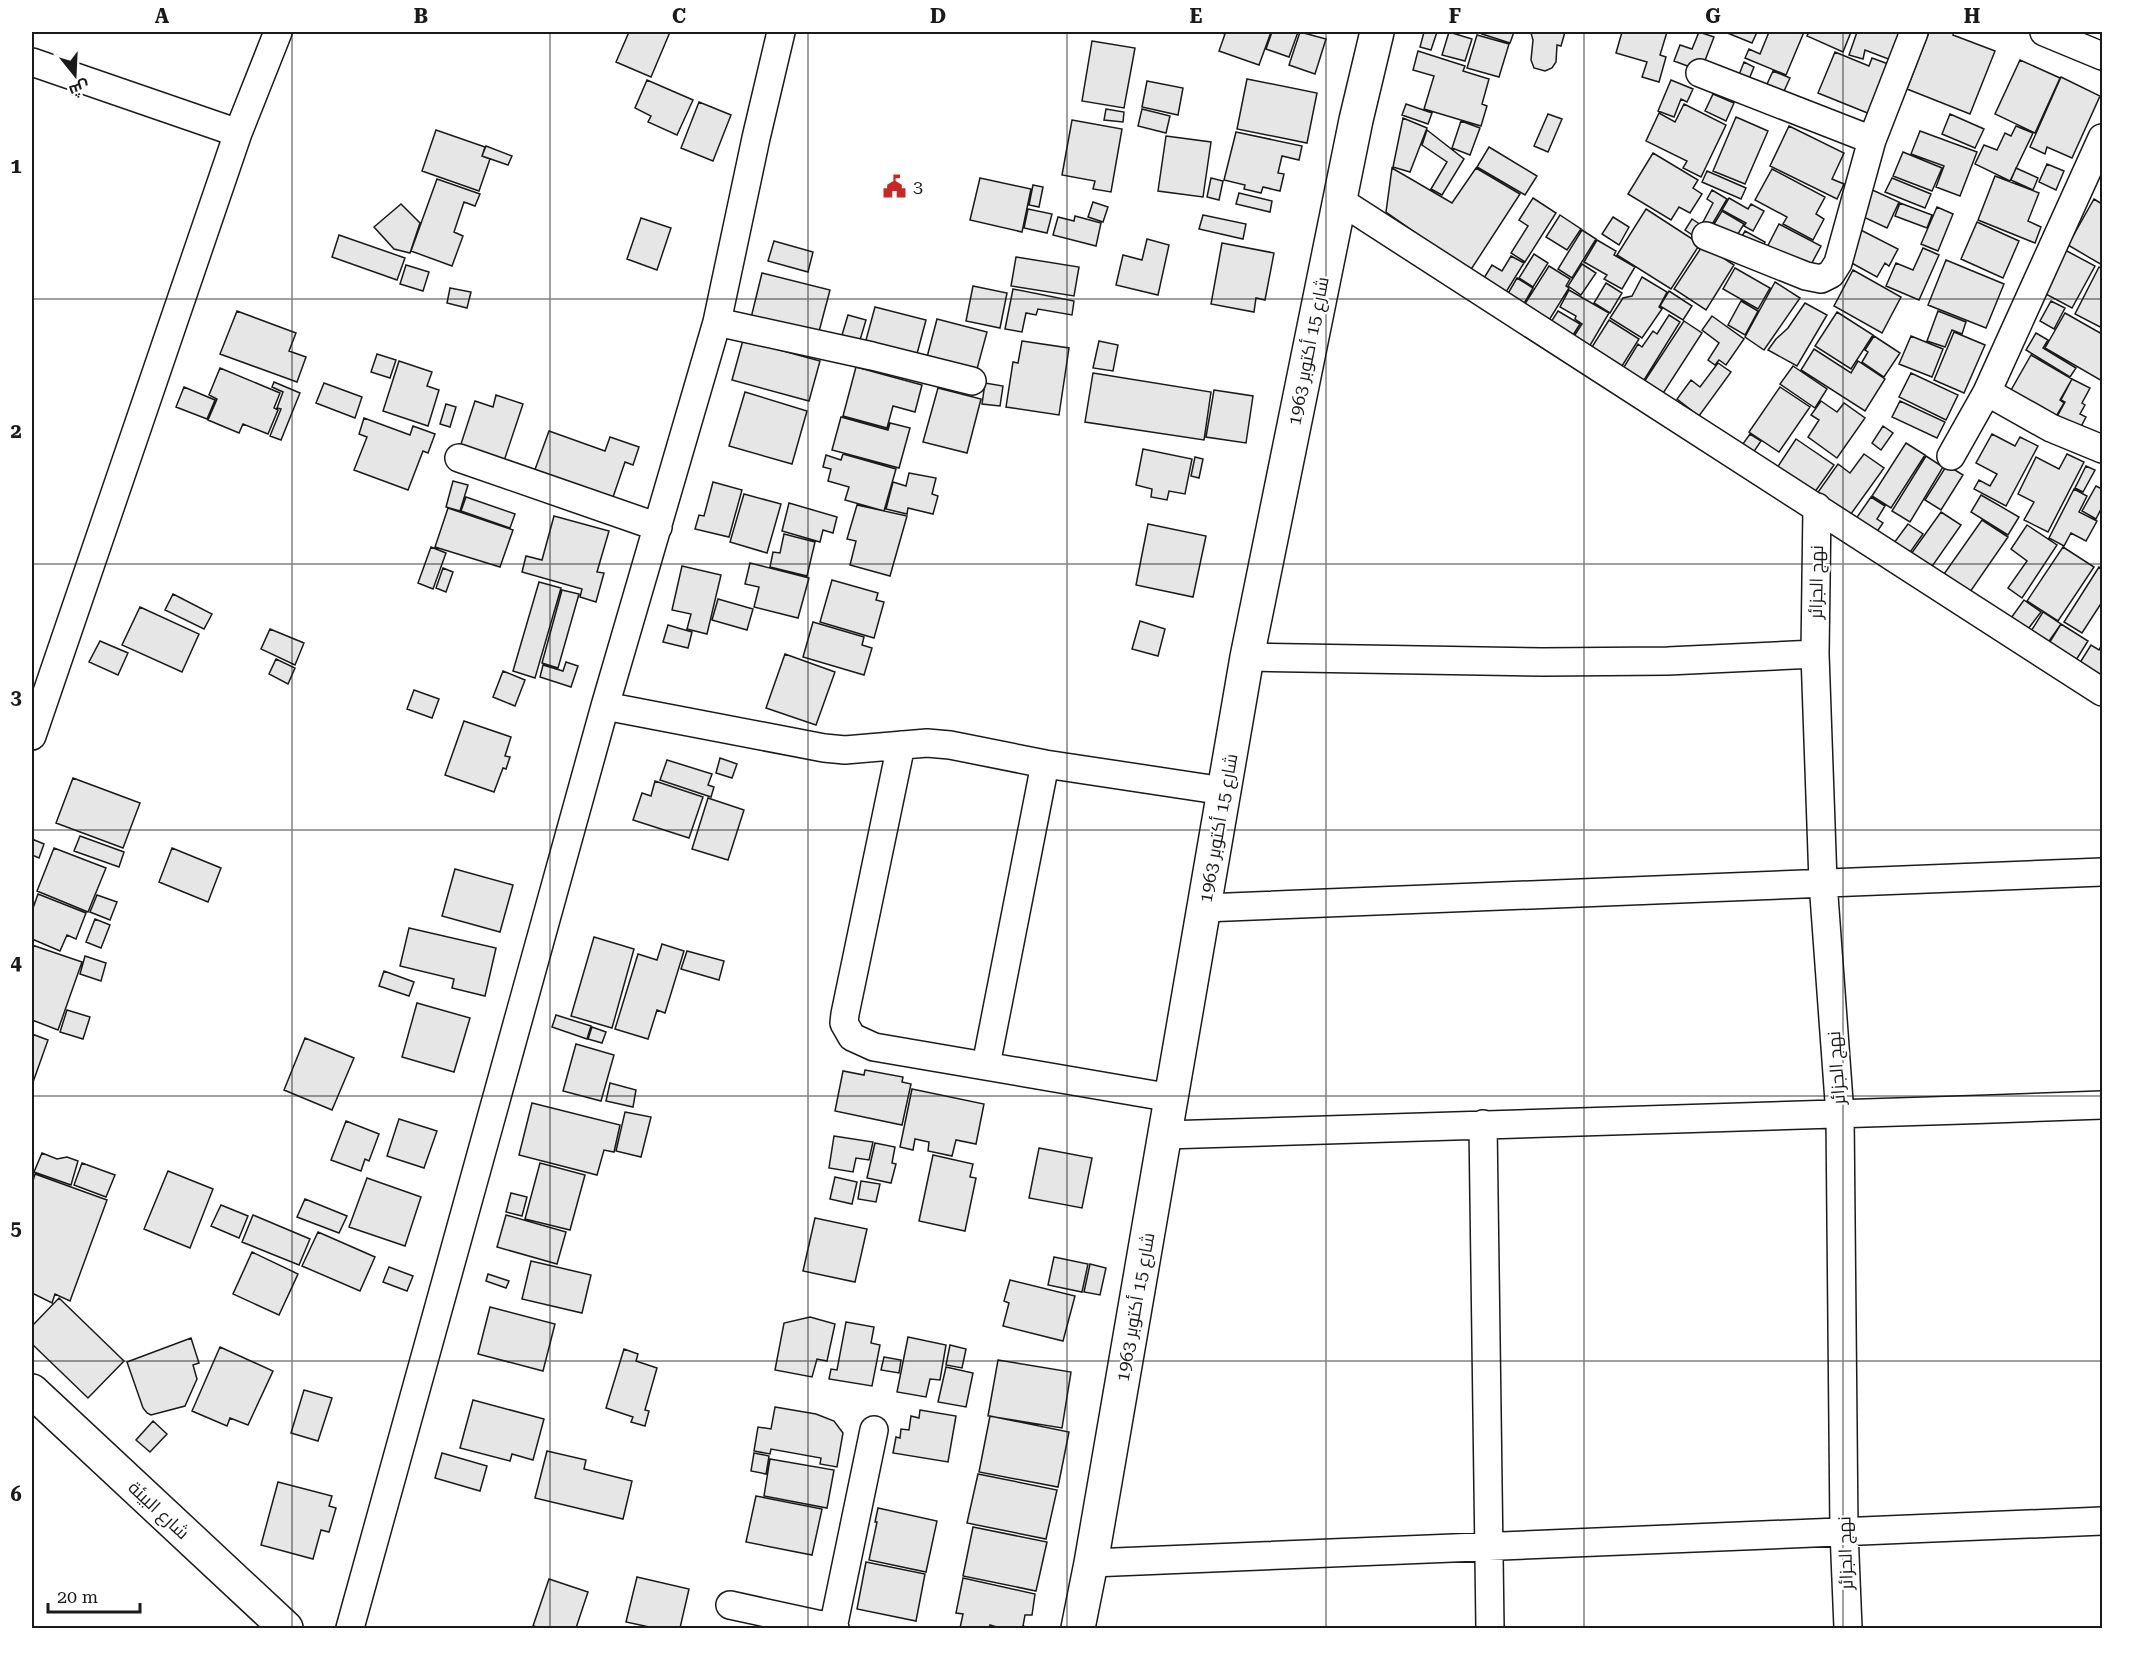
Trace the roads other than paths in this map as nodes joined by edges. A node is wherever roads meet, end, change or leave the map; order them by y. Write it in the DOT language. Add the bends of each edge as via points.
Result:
graph roads {
  1 [pos="278,32"];
  2 [pos="781,32"];
  3 [pos="1377,32"];
  4 [pos="1914,32"];
  5 [pos="2044,32"];
  6 [pos="2103,56"];
  7 [pos="32,62"];
  8 [pos="1700,73"];
  9 [pos="238,133"];
  10 [pos="2103,138"];
  11 [pos="1872,140"];
  12 [pos="1339,200"];
  13 [pos="1706,236"];
  14 [pos="717,322"];
  15 [pos="972,381"];
  16 [pos="1987,392"];
  17 [pos="2103,449"];
  18 [pos="1951,456"];
  19 [pos="459,458"];
  20 [pos="1817,507"];
  21 [pos="658,527"];
  22 [pos="1815,654"];
  23 [pos="1247,657"];
  24 [pos="2103,692"];
  25 [pos="605,705"];
  26 [pos="32,736"];
  27 [pos="901,745"];
  28 [pos="1046,764"];
  29 [pos="1224,791"];
  30 [pos="2103,872"];
  31 [pos="1823,882"];
  32 [pos="1204,908"];
  33 [pos="986,1065"];
  34 [pos="1172,1098"];
  35 [pos="2103,1105"];
  36 [pos="1840,1115"];
  37 [pos="1483,1124"];
  38 [pos="1165,1135"];
  39 [pos="32,1391"];
  40 [pos="874,1430"];
  41 [pos="2103,1521"];
  42 [pos="1844,1531"];
  43 [pos="1488,1548"];
  44 [pos="1091,1563"];
  45 [pos="730,1605"];
  46 [pos="833,1628"];
  47 [pos="286,1629"];
  48 [pos="350,1629"];
  49 [pos="1078,1629"];
  50 [pos="1490,1629"];
  51 [pos="1848,1629"];
  1 -- 9 [label="street"];
  2 -- 14 [label="street"];
  3 -- 12 [label="street, شارع 15 أكتوبر 1963"];
  4 -- 11 [label="street"];
  5 -- 6 [label="street"];
  7 -- 9 [label="street"];
  8 -- 11 [label="street"];
  9 -- 26 [label="street"];
  10 -- 16 [label="street"];
  11 -- 13 [label="street" via="1838,263 1826,278 1806,276"];
  12 -- 20 [label="street"];
  12 -- 23 [label="street, شارع 15 أكتوبر 1963"];
  14 -- 15 [label="street"];
  14 -- 21 [label="street"];
  16 -- 17 [label="street" via="2051,428"];
  16 -- 18 [label="street"];
  19 -- 21 [label="street"];
  20 -- 22 [label="street, نهج الجزائر"];
  20 -- 24 [label="street"];
  21 -- 25 [label="street"];
  22 -- 23 [label="street" via="1543,662"];
  22 -- 31 [label="street, نهج الجزائر"];
  23 -- 29 [label="street, شارع 15 أكتوبر 1963"];
  25 -- 27 [label="street" via="824,748"];
  25 -- 48 [label="street"];
  27 -- 28 [label="street" via="950,745"];
  27 -- 33 [label="street" via="844,1023 852,1038 874,1047"];
  28 -- 29 [label="street"];
  28 -- 33 [label="street"];
  29 -- 32 [label="street, شارع 15 أكتوبر 1963"];
  30 -- 31 [label="street"];
  31 -- 32 [label="street"];
  31 -- 36 [label="street, نهج الجزائر"];
  32 -- 34 [label="street, شارع 15 أكتوبر 1963"];
  33 -- 34 [label="street"];
  34 -- 38 [label="street, شارع 15 أكتوبر 1963"];
  35 -- 36 [label="street"];
  36 -- 37 [label="street"];
  36 -- 42 [label="street, نهج الجزائر"];
  37 -- 38 [label="street"];
  37 -- 43 [label="street"];
  38 -- 44 [label="street, شارع 15 أكتوبر 1963"];
  39 -- 47 [label="street, شارع البيئة"];
  40 -- 46 [label="street"];
  41 -- 42 [label="street"];
  42 -- 43 [label="street"];
  42 -- 51 [label="street, نهج الجزائر"];
  43 -- 44 [label="street"];
  43 -- 50 [label="street"];
  44 -- 49 [label="street, شارع 15 أكتوبر 1963"];
  45 -- 46 [label="street"];
}
